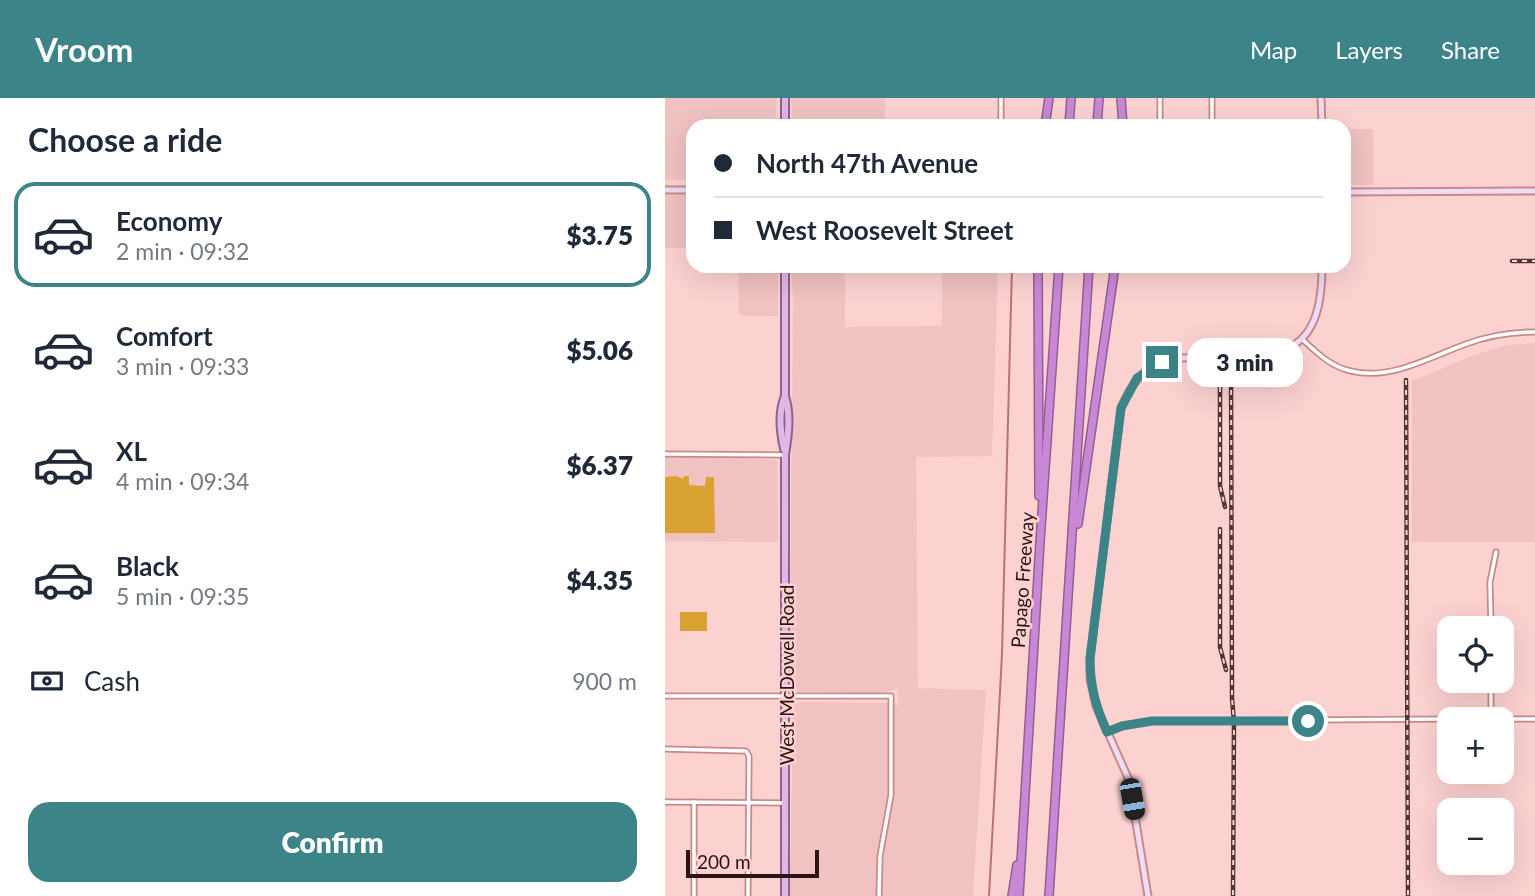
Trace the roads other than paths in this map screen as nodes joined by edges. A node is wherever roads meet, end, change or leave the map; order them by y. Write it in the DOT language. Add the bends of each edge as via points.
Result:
graph roads {
  1 [pos="785,98"];
  2 [pos="1001,98"];
  3 [pos="1049,98"];
  4 [pos="1071,98"];
  5 [pos="1099,98"];
  6 [pos="1121,98"];
  7 [pos="1160,98"];
  8 [pos="1212,98"];
  9 [pos="1321,98"];
  10 [pos="785,119"];
  11 [pos="1001,119"];
  12 [pos="1046,119"];
  13 [pos="1070,119"];
  14 [pos="1098,119"];
  15 [pos="1122,119"];
  16 [pos="1160,119"];
  17 [pos="1212,119"];
  18 [pos="1322,119"];
  19 [pos="665,190"];
  20 [pos="686,190"];
  21 [pos="1535,191"];
  22 [pos="1351,192"];
  23 [pos="785,273"];
  24 [pos="1038,273"];
  25 [pos="1059,273"];
  26 [pos="1089,273"];
  27 [pos="1114,273"];
  28 [pos="1322,273"];
  29 [pos="1535,332"];
  30 [pos="1302,339"];
  31 [pos="665,454"];
  32 [pos="785,455"];
  33 [pos="1040,542"];
  34 [pos="1496,552"];
  35 [pos="1071,566"];
  36 [pos="1491,616"];
  37 [pos="665,696"];
  38 [pos="785,697"];
  39 [pos="1437,719"];
  40 [pos="1514,719"];
  41 [pos="1535,719"];
  42 [pos="1107,732"];
  43 [pos="665,749"];
  44 [pos="665,802"];
  45 [pos="694,802"];
  46 [pos="748,803"];
  47 [pos="785,803"];
  48 [pos="1023,816"];
  49 [pos="694,896"];
  50 [pos="748,896"];
  51 [pos="785,896"];
  52 [pos="879,896"];
  53 [pos="1012,896"];
  54 [pos="1019,896"];
  55 [pos="1051,896"];
  56 [pos="1148,896"];
  1 -- 10 [label="main road"];
  2 -- 11 [label="street"];
  3 -- 12 [label="highway"];
  4 -- 13 [label="highway"];
  5 -- 14 [label="highway"];
  6 -- 15 [label="highway"];
  7 -- 16 [label="street"];
  8 -- 17 [label="street"];
  9 -- 18 [label="street"];
  19 -- 20 [label="street"];
  21 -- 22 [label="street"];
  23 -- 32 [label="main road, West McDowell Road" via="785,396 781,406"];
  24 -- 33 [label="highway"];
  25 -- 33 [label="highway, Papago Freeway"];
  26 -- 35 [label="highway"];
  27 -- 35 [label="highway"];
  28 -- 30 [label="street" via="1318,313"];
  29 -- 30 [label="street" via="1468,343 1380,374 1335,365"];
  30 -- 42 [label="street" via="1282,352 1259,358 1162,362 1137,378 1124,399 1090,659 1094,697"];
  31 -- 32 [label="street"];
  32 -- 38 [label="main road, West McDowell Road"];
  33 -- 48 [label="highway, Papago Freeway"];
  34 -- 36 [label="street" via="1490,582"];
  35 -- 55 [label="highway"];
  37 -- 38 [label="street"];
  38 -- 47 [label="main road, West McDowell Road"];
  38 -- 52 [label="street" via="891,696 891,795"];
  39 -- 42 [label="street" via="1152,721"];
  40 -- 41 [label="street"];
  42 -- 56 [label="street" via="1129,780"];
  43 -- 46 [label="street" via="746,751"];
  44 -- 45 [label="street"];
  45 -- 46 [label="street"];
  45 -- 49 [label="street"];
  46 -- 47 [label="street"];
  46 -- 50 [label="street"];
  47 -- 51 [label="main road, West McDowell Road"];
  48 -- 53 [label="highway"];
  48 -- 54 [label="highway, Papago Freeway"];
}
